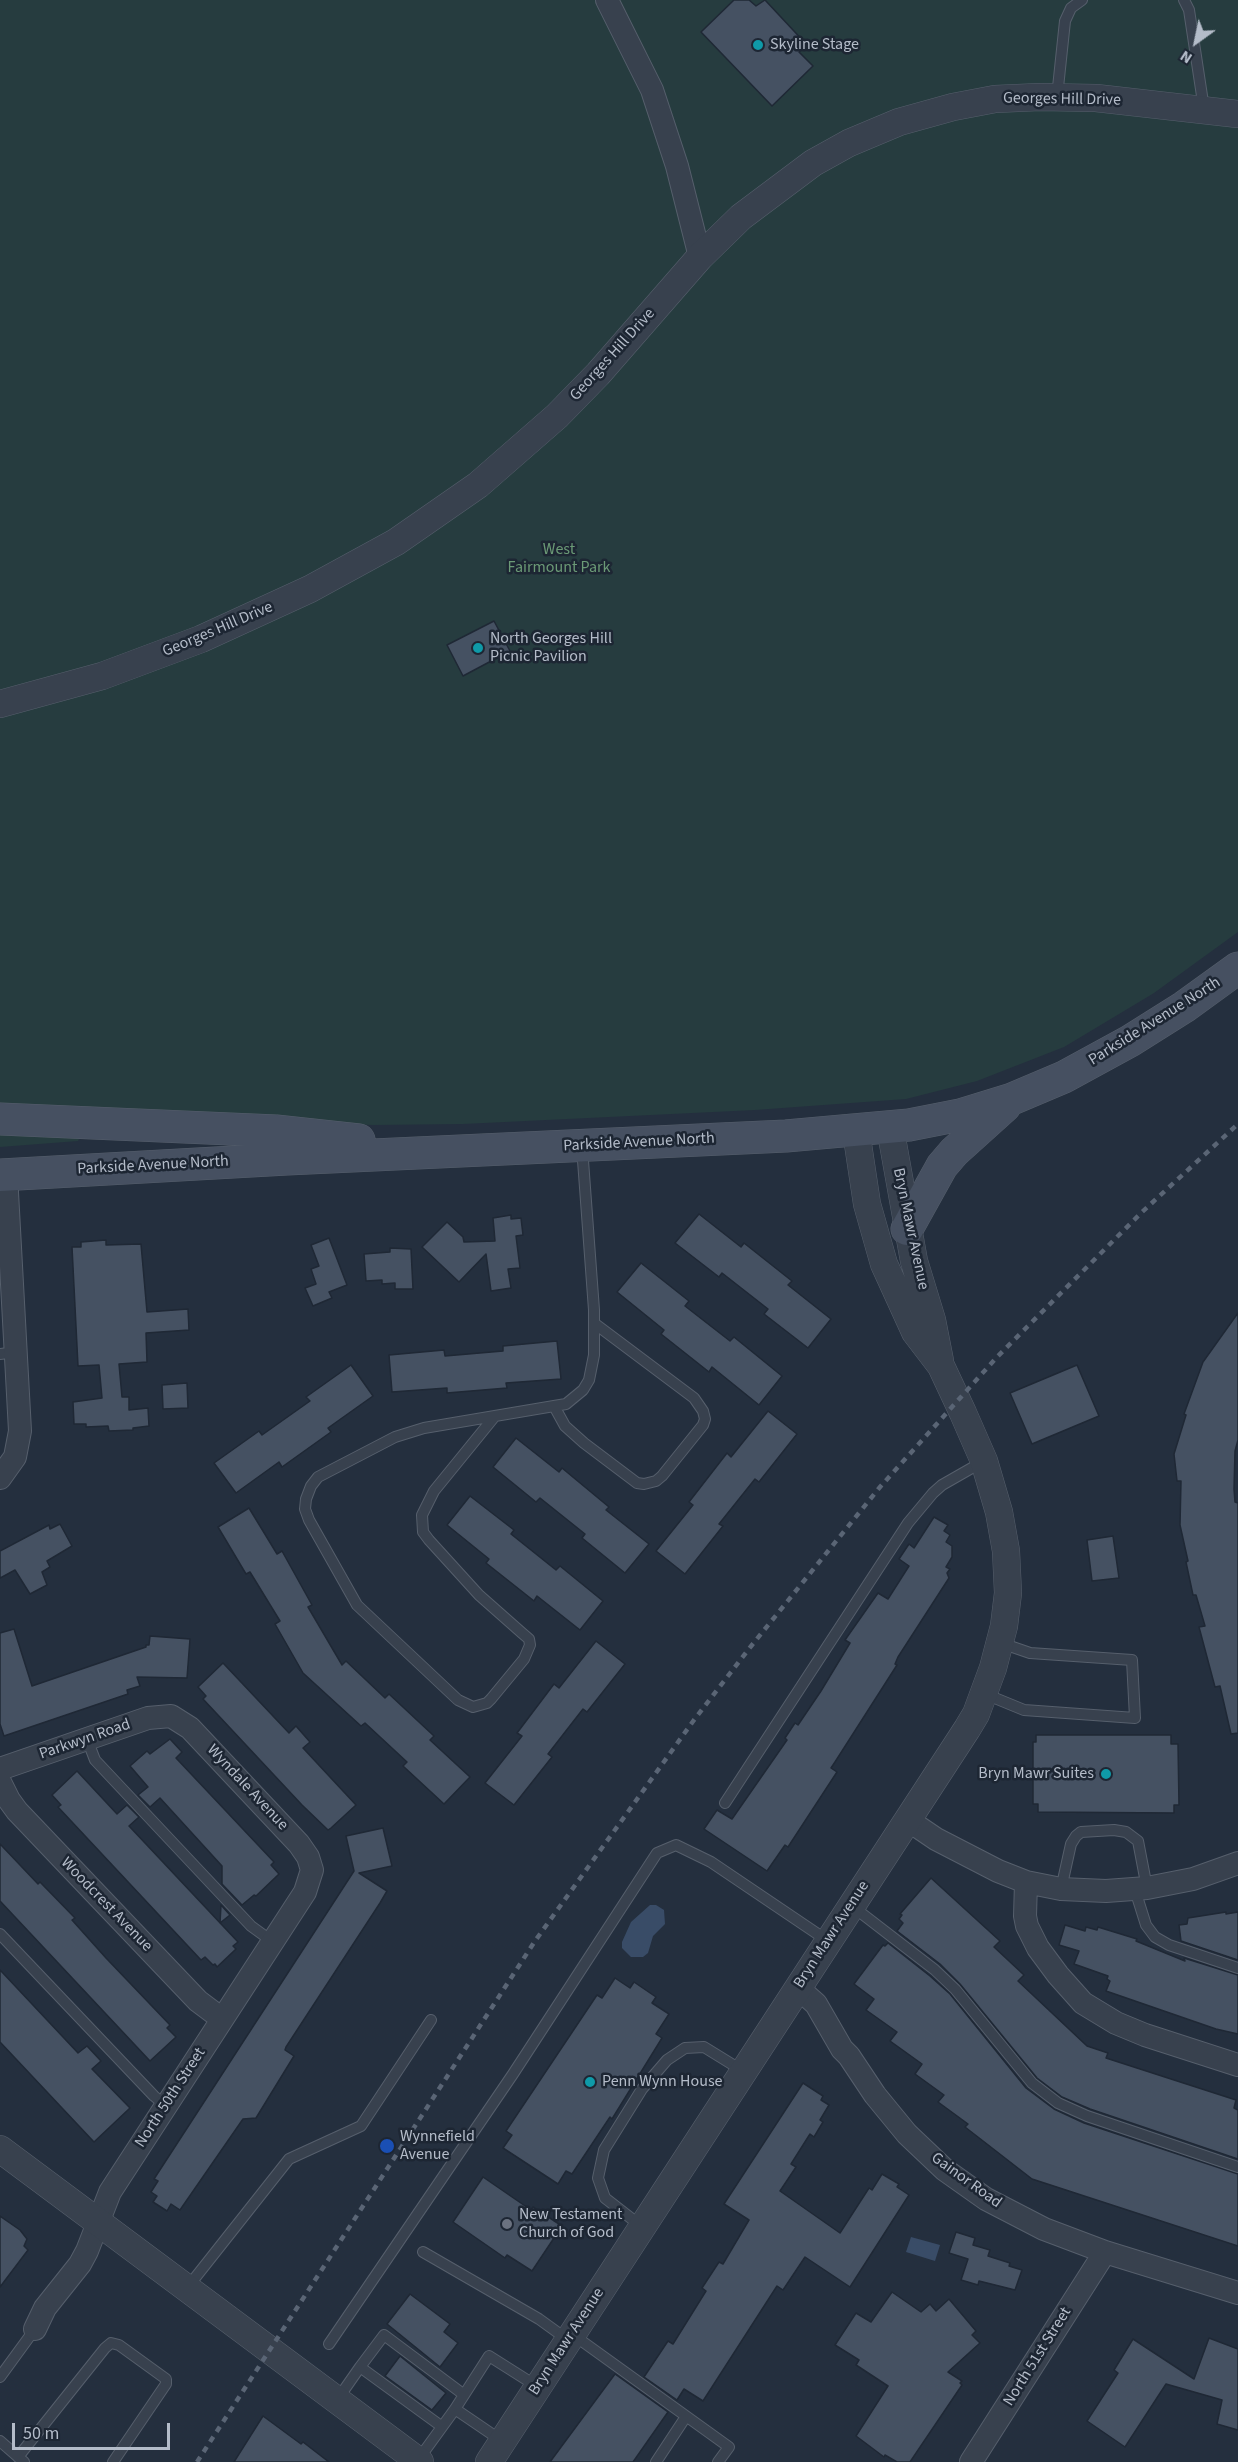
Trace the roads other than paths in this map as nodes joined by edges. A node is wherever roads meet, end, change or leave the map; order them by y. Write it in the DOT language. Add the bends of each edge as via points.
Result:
graph roads {
  1 [pos="607,0"];
  2 [pos="1082,0"];
  3 [pos="1184,0"];
  4 [pos="1057,97"];
  5 [pos="1204,109"];
  6 [pos="1238,114"];
  7 [pos="700,257"];
  8 [pos="0,704"];
  9 [pos="1238,968"];
  10 [pos="1012,1099"];
  11 [pos="0,1119"];
  12 [pos="890,1127"];
  13 [pos="856,1131"];
  14 [pos="582,1145"];
  15 [pos="462,1150"];
  16 [pos="3,1174"];
  17 [pos="907,1229"];
  18 [pos="594,1323"];
  19 [pos="8,1353"];
  20 [pos="941,1366"];
  21 [pos="554,1406"];
  22 [pos="495,1416"];
  23 [pos="984,1461"];
  24 [pos="0,1478"];
  25 [pos="1000,1643"];
  26 [pos="985,1694"];
  27 [pos="171,1716"];
  28 [pos="87,1739"];
  29 [pos="0,1769"];
  30 [pos="0,1782"];
  31 [pos="725,1803"];
  32 [pos="908,1820"];
  33 [pos="1238,1863"];
  34 [pos="312,1870"];
  35 [pos="1026,1882"];
  36 [pos="1060,1889"];
  37 [pos="1141,1889"];
  38 [pos="851,1906"];
  39 [pos="0,1934"];
  40 [pos="828,1941"];
  41 [pos="273,1942"];
  42 [pos="1238,1968"];
  43 [pos="798,1988"];
  44 [pos="222,2019"];
  45 [pos="431,2020"];
  46 [pos="1238,2065"];
  47 [pos="743,2071"];
  48 [pos="166,2106"];
  49 [pos="0,2149"];
  50 [pos="1238,2167"];
  51 [pos="98,2223"];
  52 [pos="642,2227"];
  53 [pos="423,2252"];
  54 [pos="1105,2252"];
  55 [pos="187,2289"];
  56 [pos="1238,2294"];
  57 [pos="35,2329"];
  58 [pos="570,2337"];
  59 [pos="329,2344"];
  60 [pos="360,2367"];
  61 [pos="0,2377"];
  62 [pos="538,2387"];
  63 [pos="463,2394"];
  64 [pos="337,2400"];
  65 [pos="455,2409"];
  66 [pos="685,2418"];
  67 [pos="441,2426"];
  68 [pos="0,2441"];
  69 [pos="496,2452"];
  70 [pos="21,2459"];
  71 [pos="419,2461"];
  72 [pos="113,2462"];
  73 [pos="656,2462"];
  74 [pos="718,2462"];
  75 [pos="971,2462"];
  1 -- 7 [label="street" via="652,90 677,166"];
  2 -- 4 [label="lane" via="1070,10 1065,21"];
  3 -- 5 [label="lane" via="1189,10"];
  4 -- 5 [label="street, Georges Hill Drive"];
  4 -- 7 [label="street, Georges Hill Drive" via="995,99 953,107 899,122 849,143 781,186 741,217"];
  5 -- 6 [label="street, Georges Hill Drive"];
  7 -- 8 [label="street, Georges Hill Drive" via="558,416 478,485 396,542 310,589 201,639 102,676"];
  9 -- 10 [label="main road, Parkside Avenue North" via="1130,1041 1064,1077"];
  10 -- 12 [label="main road, Parkside Avenue North" via="960,1115"];
  10 -- 17 [label="main road" via="942,1166"];
  11 -- 15 [label="main road" via="276,1131"];
  12 -- 13 [label="main road, Parkside Avenue North"];
  12 -- 17 [label="street, Bryn Mawr Avenue"];
  13 -- 14 [label="main road, Parkside Avenue North"];
  13 -- 20 [label="street, Bryn Mawr Avenue" via="867,1204 884,1264 915,1332"];
  14 -- 15 [label="main road, Parkside Avenue North"];
  14 -- 18 [label="lane"];
  15 -- 16 [label="main road, Parkside Avenue North"];
  16 -- 19 [label="street"];
  17 -- 20 [label="street, Bryn Mawr Avenue"];
  18 -- 21 [label="lane" via="589,1380 576,1398"];
  18 -- 21 [label="lane" via="694,1398 703,1411 703,1425 662,1476 644,1484 637,1483 573,1433"];
  19 -- 24 [label="street" via="19,1445"];
  20 -- 23 [label="street, Bryn Mawr Avenue"];
  21 -- 22 [label="lane"];
  22 -- 22 [label="lane" via="434,1491 422,1515 423,1532 530,1645 524,1659 491,1699 473,1707 458,1700 357,1605 305,1509 311,1486 318,1477 382,1442 417,1430"];
  23 -- 25 [label="street, Bryn Mawr Avenue" via="1006,1551 1008,1593"];
  23 -- 31 [label="lane" via="942,1485 908,1523"];
  25 -- 26 [label="street, Bryn Mawr Avenue"];
  25 -- 26 [label="lane" via="1030,1653 1132,1660 1135,1718 1024,1710"];
  26 -- 32 [label="street, Bryn Mawr Avenue" via="967,1730"];
  27 -- 28 [label="street, Parkwyn Road" via="148,1718"];
  27 -- 34 [label="street, Wyndale Avenue" via="190,1728 299,1844"];
  28 -- 29 [label="street, Parkwyn Road"];
  28 -- 41 [label="lane" via="95,1760 251,1926"];
  30 -- 44 [label="street, Woodcrest Avenue" via="17,1811 198,2001"];
  32 -- 35 [label="street" via="968,1857"];
  32 -- 38 [label="street, Bryn Mawr Avenue"];
  33 -- 37 [label="street" via="1193,1879"];
  34 -- 41 [label="street, North 50th Street" via="309,1885"];
  35 -- 36 [label="street"];
  35 -- 46 [label="street" via="1027,1926 1038,1948 1083,2003 1145,2035"];
  36 -- 37 [label="street"];
  36 -- 37 [label="lane" via="1076,1836 1081,1832 1114,1830 1126,1832 1138,1841"];
  37 -- 42 [label="lane" via="1146,1925 1155,1937"];
  38 -- 40 [label="street, Bryn Mawr Avenue"];
  38 -- 50 [label="lane" via="926,1960 955,1989 1032,2083 1058,2103"];
  39 -- 48 [label="lane"];
  40 -- 43 [label="street, Bryn Mawr Avenue"];
  40 -- 59 [label="lane" via="702,1858 676,1845 657,1853 513,2074"];
  41 -- 44 [label="street, North 50th Street"];
  43 -- 47 [label="street, Bryn Mawr Avenue"];
  43 -- 54 [label="street, Gainor Road" via="816,2004 874,2095 906,2134 945,2170 986,2199 1044,2229"];
  44 -- 48 [label="street, North 50th Street"];
  45 -- 55 [label="lane" via="362,2126 290,2160"];
  47 -- 52 [label="street, Bryn Mawr Avenue"];
  47 -- 52 [label="lane" via="704,2047 685,2048 667,2060 642,2089 604,2150 598,2178 605,2198"];
  48 -- 51 [label="street, North 50th Street" via="110,2192"];
  49 -- 51 [label="street"];
  51 -- 55 [label="street"];
  51 -- 57 [label="street, North 50th Street" via="80,2264 45,2308"];
  52 -- 58 [label="street, Bryn Mawr Avenue"];
  53 -- 58 [label="lane"];
  54 -- 56 [label="street, Gainor Road"];
  54 -- 75 [label="street, North 51st Street"];
  55 -- 64 [label="street"];
  57 -- 61 [label="lane"];
  58 -- 62 [label="street, Bryn Mawr Avenue"];
  58 -- 66 [label="lane"];
  60 -- 63 [label="lane" via="384,2335 425,2371"];
  60 -- 64 [label="lane"];
  60 -- 67 [label="lane" via="406,2396"];
  62 -- 63 [label="lane" via="489,2356"];
  62 -- 69 [label="street, Bryn Mawr Avenue"];
  63 -- 65 [label="lane"];
  64 -- 71 [label="street"];
  65 -- 67 [label="lane"];
  65 -- 69 [label="lane"];
  66 -- 73 [label="lane"];
  66 -- 74 [label="lane" via="729,2447"];
  67 -- 71 [label="lane"];
  68 -- 70 [label="lane"];
  70 -- 72 [label="lane" via="111,2343 119,2344 166,2379"];
}
